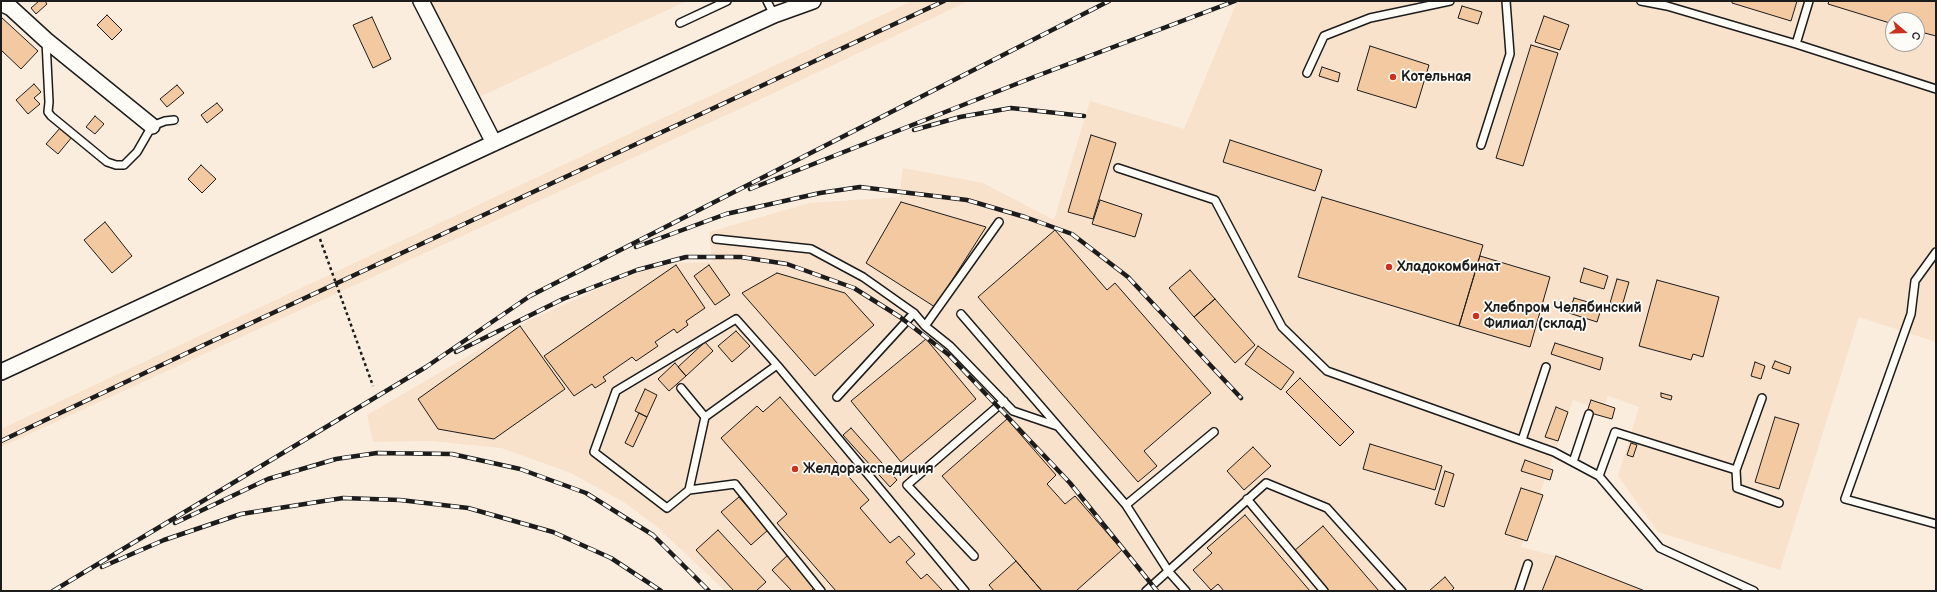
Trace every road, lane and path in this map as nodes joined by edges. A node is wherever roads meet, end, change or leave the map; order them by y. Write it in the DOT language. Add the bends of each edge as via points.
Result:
graph roads {
  1 [pos="421,1"];
  2 [pos="727,1"];
  3 [pos="767,1"];
  4 [pos="813,1"];
  5 [pos="1450,1"];
  6 [pos="1506,1"];
  7 [pos="1642,1"];
  8 [pos="1809,1"];
  9 [pos="12,4"];
  10 [pos="774,15"];
  11 [pos="680,23"];
  12 [pos="46,40"];
  13 [pos="1796,44"];
  14 [pos="1307,73"];
  15 [pos="1936,89"];
  16 [pos="174,120"];
  17 [pos="152,126"];
  18 [pos="494,143"];
  19 [pos="1481,144"];
  20 [pos="1118,168"];
  21 [pos="999,222"];
  22 [pos="316,226"];
  23 [pos="716,239"];
  24 [pos="1936,252"];
  25 [pos="914,313"];
  26 [pos="960,314"];
  27 [pos="925,326"];
  28 [pos="777,365"];
  29 [pos="1546,367"];
  30 [pos="1,372"];
  31 [pos="373,386"];
  32 [pos="681,388"];
  33 [pos="837,397"];
  34 [pos="1762,398"];
  35 [pos="1004,401"];
  36 [pos="1590,414"];
  37 [pos="705,417"];
  38 [pos="1058,426"];
  39 [pos="1214,432"];
  40 [pos="1522,440"];
  41 [pos="1573,462"];
  42 [pos="1736,470"];
  43 [pos="1599,476"];
  44 [pos="689,490"];
  45 [pos="1247,499"];
  46 [pos="1779,503"];
  47 [pos="1126,505"];
  48 [pos="1936,524"];
  49 [pos="974,556"];
  50 [pos="1528,564"];
  51 [pos="1169,572"];
  52 [pos="822,591"];
  53 [pos="966,591"];
  54 [pos="1146,591"];
  55 [pos="1186,591"];
  56 [pos="1324,591"];
  57 [pos="1402,591"];
  58 [pos="1519,591"];
  59 [pos="1754,591"];
  1 -- 18 [label="street"];
  2 -- 11 [label="lane"];
  3 -- 10 [label="lane"];
  4 -- 10 [label="street"];
  5 -- 14 [label="lane" via="1370,18 1324,36"];
  6 -- 19 [label="lane" via="1510,54"];
  7 -- 13 [label="lane"];
  8 -- 13 [label="lane"];
  9 -- 12 [label="street"];
  10 -- 18 [label="street"];
  12 -- 17 [label="street"];
  12 -- 17 [label="lane" via="48,112 107,162 116,166 124,165 137,152"];
  13 -- 15 [label="lane"];
  16 -- 17 [label="lane"];
  18 -- 22 [label="street"];
  20 -- 40 [label="lane" via="1215,200 1282,327 1327,371"];
  21 -- 27 [label="lane"];
  22 -- 30 [label="street"];
  22 -- 31 [label="path"];
  23 -- 25 [label="lane" via="811,249 863,277"];
  24 -- 48 [label="lane" via="1915,281 1911,314 1845,499"];
  25 -- 27 [label="lane"];
  25 -- 33 [label="lane"];
  26 -- 38 [label="lane"];
  27 -- 35 [label="lane" via="950,346"];
  28 -- 37 [label="lane"];
  28 -- 44 [label="lane" via="736,319 616,391 594,452 668,508"];
  28 -- 53 [label="lane"];
  29 -- 40 [label="lane"];
  32 -- 37 [label="lane"];
  34 -- 42 [label="lane"];
  35 -- 38 [label="lane" via="1013,411"];
  35 -- 49 [label="lane" via="907,485"];
  36 -- 41 [label="lane"];
  37 -- 44 [label="lane"];
  38 -- 47 [label="lane"];
  39 -- 47 [label="lane"];
  40 -- 41 [label="lane"];
  41 -- 43 [label="lane"];
  42 -- 43 [label="lane" via="1615,432"];
  42 -- 46 [label="lane" via="1737,488"];
  43 -- 59 [label="lane" via="1660,548"];
  44 -- 52 [label="lane" via="735,484"];
  45 -- 51 [label="lane"];
  45 -- 56 [label="lane"];
  45 -- 57 [label="lane" via="1266,483 1327,508"];
  47 -- 51 [label="lane"];
  50 -- 58 [label="lane"];
  51 -- 54 [label="lane"];
  51 -- 55 [label="lane"];
}
